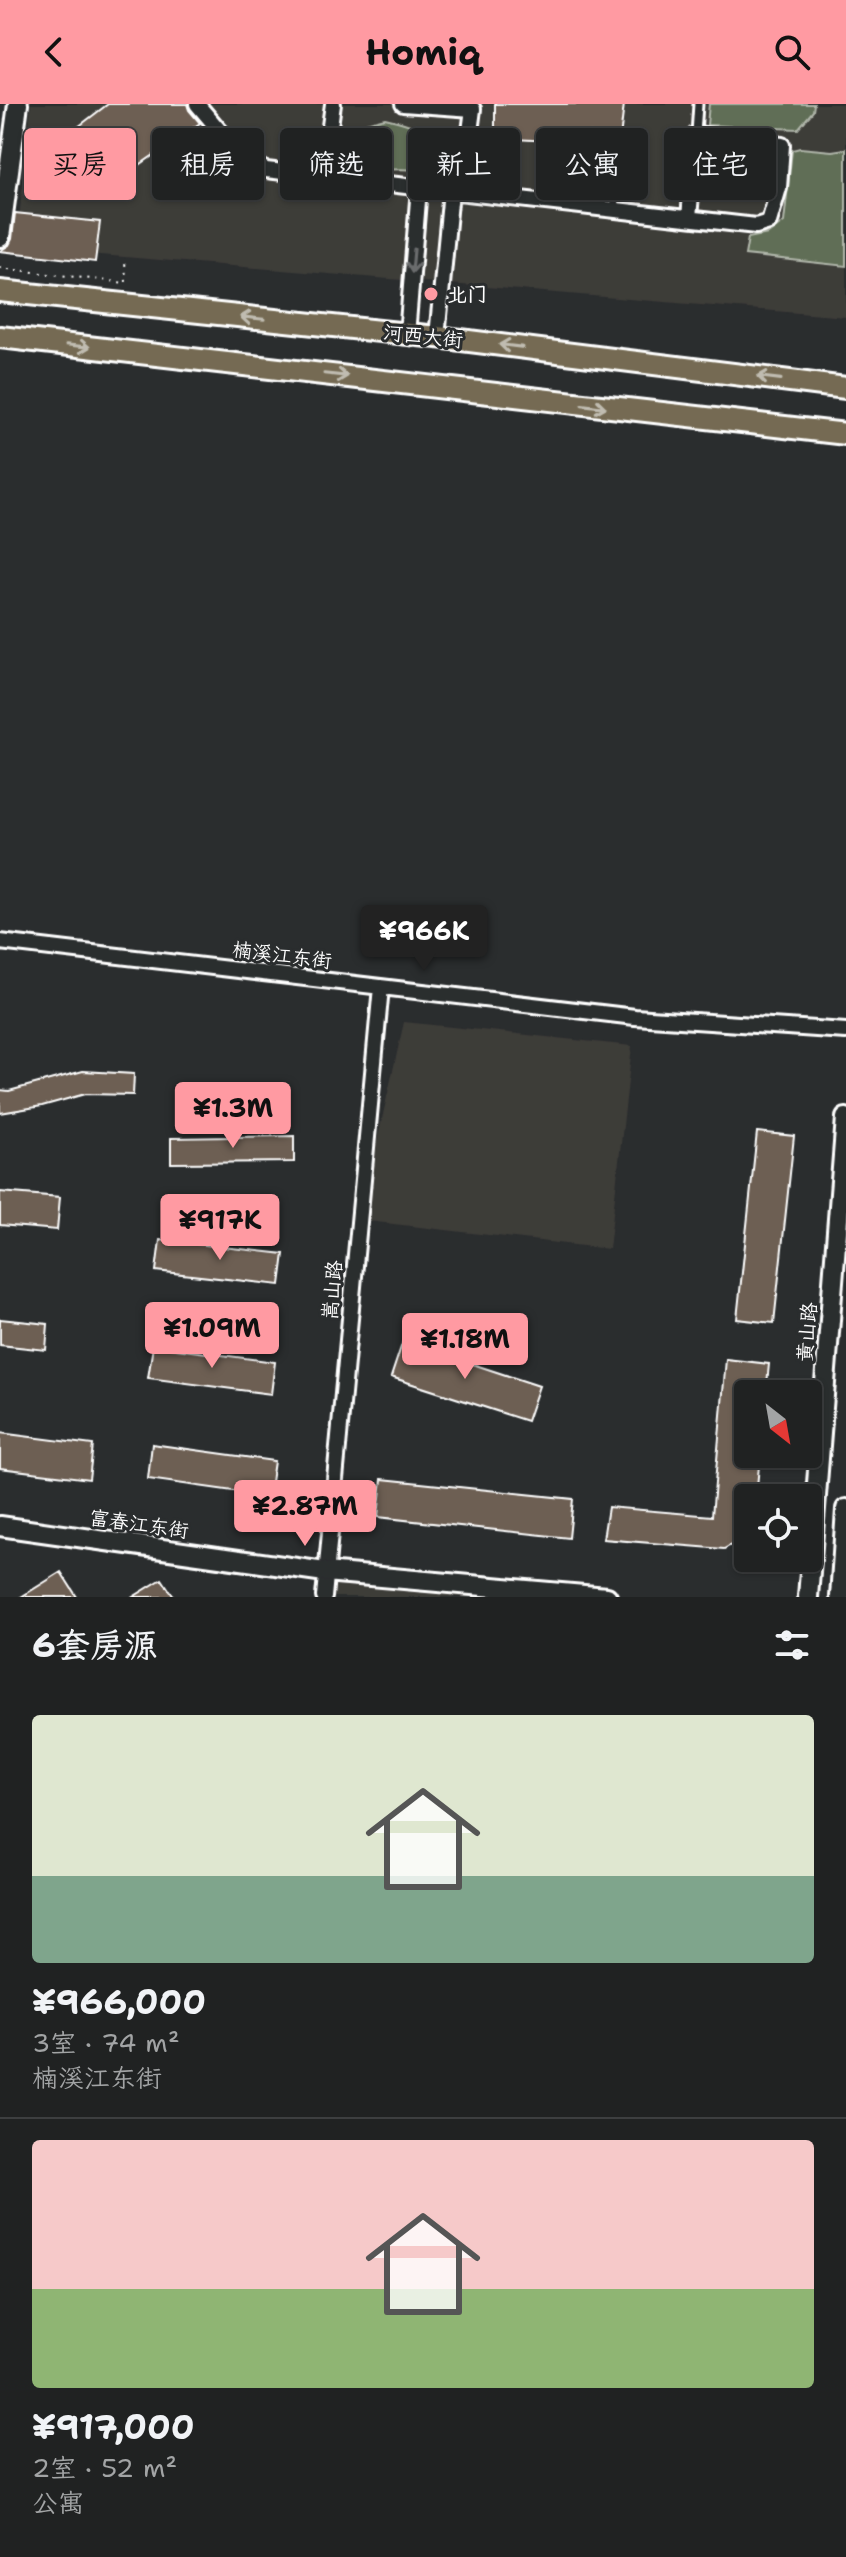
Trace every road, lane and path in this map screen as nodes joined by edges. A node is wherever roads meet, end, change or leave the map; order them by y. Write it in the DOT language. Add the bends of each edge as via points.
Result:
graph roads {
  1 [pos="18,104"];
  2 [pos="197,104"];
  3 [pos="333,104"];
  4 [pos="403,104"];
  5 [pos="698,104"];
  6 [pos="330,128"];
  7 [pos="469,128"];
  8 [pos="696,128"];
  9 [pos="776,144"];
  10 [pos="280,172"];
  11 [pos="776,198"];
  12 [pos="520,199"];
  13 [pos="418,200"];
  14 [pos="455,200"];
  15 [pos="690,200"];
  16 [pos="775,200"];
  17 [pos="568,204"];
  18 [pos="614,210"];
  19 [pos="689,218"];
  20 [pos="0,237"];
  21 [pos="125,258"];
  22 [pos="0,268"];
  23 [pos="0,291"];
  24 [pos="407,335"];
  25 [pos="0,337"];
  26 [pos="437,337"];
  27 [pos="846,388"];
  28 [pos="846,434"];
  29 [pos="0,942"];
  30 [pos="381,987"];
  31 [pos="846,1031"];
  32 [pos="846,1118"];
  33 [pos="846,1509"];
  34 [pos="0,1526"];
  35 [pos="325,1572"];
  36 [pos="324,1597"];
  37 [pos="607,1597"];
  38 [pos="808,1597"];
  39 [pos="840,1597"];
  1 -- 20 [label="street"];
  2 -- 10 [label="street" via="241,156"];
  3 -- 6 [label="street"];
  4 -- 7 [label="street" via="473,109"];
  5 -- 8 [label="lane"];
  9 -- 11 [label="street" via="782,145"];
  12 -- 17 [label="street"];
  13 -- 24 [label="street, one-way"];
  14 -- 26 [label="street"];
  15 -- 19 [label="street"];
  16 -- 19 [label="street" via="769,222 756,226"];
  17 -- 18 [label="street"];
  17 -- 18 [label="lane" via="578,139 605,140 620,145"];
  18 -- 19 [label="street"];
  21 -- 22 [label="path" via="126,283"];
  24 -- 23 [label="main road, 河西大街, one-way"];
  24 -- 26 [label="main road, 河西大街"];
  25 -- 28 [label="main road, one-way"];
  27 -- 26 [label="main road, 河西大街, one-way"];
  29 -- 30 [label="street, 楠溪江东街"];
  30 -- 31 [label="street, 楠溪江东街" via="635,1017"];
  30 -- 35 [label="street, 嵩山路"];
  32 -- 38 [label="street, 黄山路"];
  33 -- 39 [label="street"];
  34 -- 35 [label="street, 富春江东街"];
  35 -- 36 [label="street, 嵩山路"];
  35 -- 37 [label="street, 富春江东街"];
}
